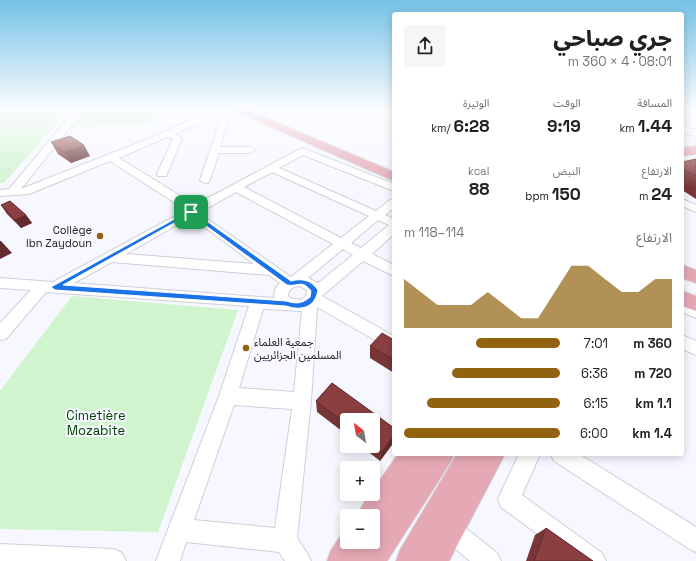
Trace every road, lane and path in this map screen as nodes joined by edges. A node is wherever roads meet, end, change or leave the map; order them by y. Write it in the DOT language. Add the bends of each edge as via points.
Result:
graph roads {
  1 [pos="60,135"];
  2 [pos="163,135"];
  3 [pos="170,135"];
  4 [pos="220,135"];
  5 [pos="296,135"];
  6 [pos="322,135"];
  7 [pos="215,150"];
  8 [pos="250,150"];
  9 [pos="696,150"];
  10 [pos="365,152"];
  11 [pos="684,152"];
  12 [pos="111,157"];
  13 [pos="696,162"];
  14 [pos="684,164"];
  15 [pos="272,168"];
  16 [pos="162,174"];
  17 [pos="392,176"];
  18 [pos="204,180"];
  19 [pos="235,187"];
  20 [pos="392,187"];
  21 [pos="13,192"];
  22 [pos="0,193"];
  23 [pos="684,203"];
  24 [pos="392,204"];
  25 [pos="696,209"];
  26 [pos="193,211"];
  27 [pos="377,215"];
  28 [pos="392,222"];
  29 [pos="392,230"];
  30 [pos="342,244"];
  31 [pos="362,254"];
  32 [pos="110,257"];
  33 [pos="270,270"];
  34 [pos="392,271"];
  35 [pos="684,272"];
  36 [pos="696,277"];
  37 [pos="292,283"];
  38 [pos="2,286"];
  39 [pos="49,287"];
  40 [pos="313,298"];
  41 [pos="684,299"];
  42 [pos="257,303"];
  43 [pos="286,304"];
  44 [pos="696,304"];
  45 [pos="684,307"];
  46 [pos="696,312"];
  47 [pos="0,334"];
  48 [pos="392,343"];
  49 [pos="684,343"];
  50 [pos="696,348"];
  51 [pos="228,396"];
  52 [pos="302,401"];
  53 [pos="413,456"];
  54 [pos="440,456"];
  55 [pos="471,456"];
  56 [pos="491,456"];
  57 [pos="529,456"];
  58 [pos="564,456"];
  59 [pos="377,509"];
  60 [pos="450,529"];
  61 [pos="178,530"];
  62 [pos="696,540"];
  63 [pos="285,541"];
  64 [pos="350,549"];
  65 [pos="0,556"];
  66 [pos="114,561"];
  67 [pos="168,561"];
  68 [pos="299,561"];
  69 [pos="342,561"];
  70 [pos="369,561"];
  71 [pos="411,561"];
  72 [pos="432,561"];
  73 [pos="489,561"];
  74 [pos="594,561"];
  1 -- 21 [label="street"];
  2 -- 12 [label="street"];
  3 -- 16 [label="street" via="178,138"];
  4 -- 7 [label="street"];
  5 -- 17 [label="main road"];
  6 -- 10 [label="main road"];
  7 -- 8 [label="street"];
  7 -- 18 [label="street"];
  9 -- 11 [label="main road"];
  12 -- 21 [label="street" via="25,192"];
  12 -- 26 [label="street"];
  13 -- 14 [label="main road"];
  15 -- 19 [label="street"];
  15 -- 20 [label="street" via="302,151"];
  15 -- 27 [label="street"];
  19 -- 26 [label="street"];
  19 -- 30 [label="street"];
  21 -- 22 [label="street"];
  23 -- 25 [label="street"];
  24 -- 27 [label="street"];
  26 -- 32 [label="street"];
  26 -- 33 [label="street"];
  27 -- 28 [label="street"];
  27 -- 30 [label="street"];
  29 -- 31 [label="street"];
  30 -- 31 [label="street"];
  30 -- 37 [label="street"];
  31 -- 34 [label="street"];
  31 -- 40 [label="street"];
  32 -- 33 [label="street"];
  32 -- 39 [label="street"];
  33 -- 37 [label="street"];
  35 -- 36 [label="main road"];
  37 -- 40 [label="street" via="309,284 313,287"];
  37 -- 43 [label="street" via="282,289 281,297"];
  38 -- 39 [label="street"];
  39 -- 42 [label="street"];
  39 -- 47 [label="street"];
  40 -- 43 [label="street" via="301,306"];
  40 -- 48 [label="street"];
  40 -- 52 [label="street"];
  41 -- 44 [label="main road"];
  42 -- 43 [label="street"];
  42 -- 51 [label="street"];
  45 -- 46 [label="street"];
  49 -- 50 [label="street"];
  51 -- 52 [label="street"];
  51 -- 61 [label="street"];
  52 -- 63 [label="street"];
  53 -- 59 [label="main road"];
  54 -- 70 [label="main road"];
  55 -- 71 [label="main road"];
  56 -- 60 [label="main road"];
  57 -- 74 [label="street" via="509,499"];
  58 -- 62 [label="street"];
  60 -- 72 [label="main road"];
  60 -- 73 [label="street"];
  61 -- 63 [label="street"];
  61 -- 67 [label="street"];
  63 -- 68 [label="street"];
  64 -- 69 [label="main road"];
  65 -- 66 [label="street"];
}
